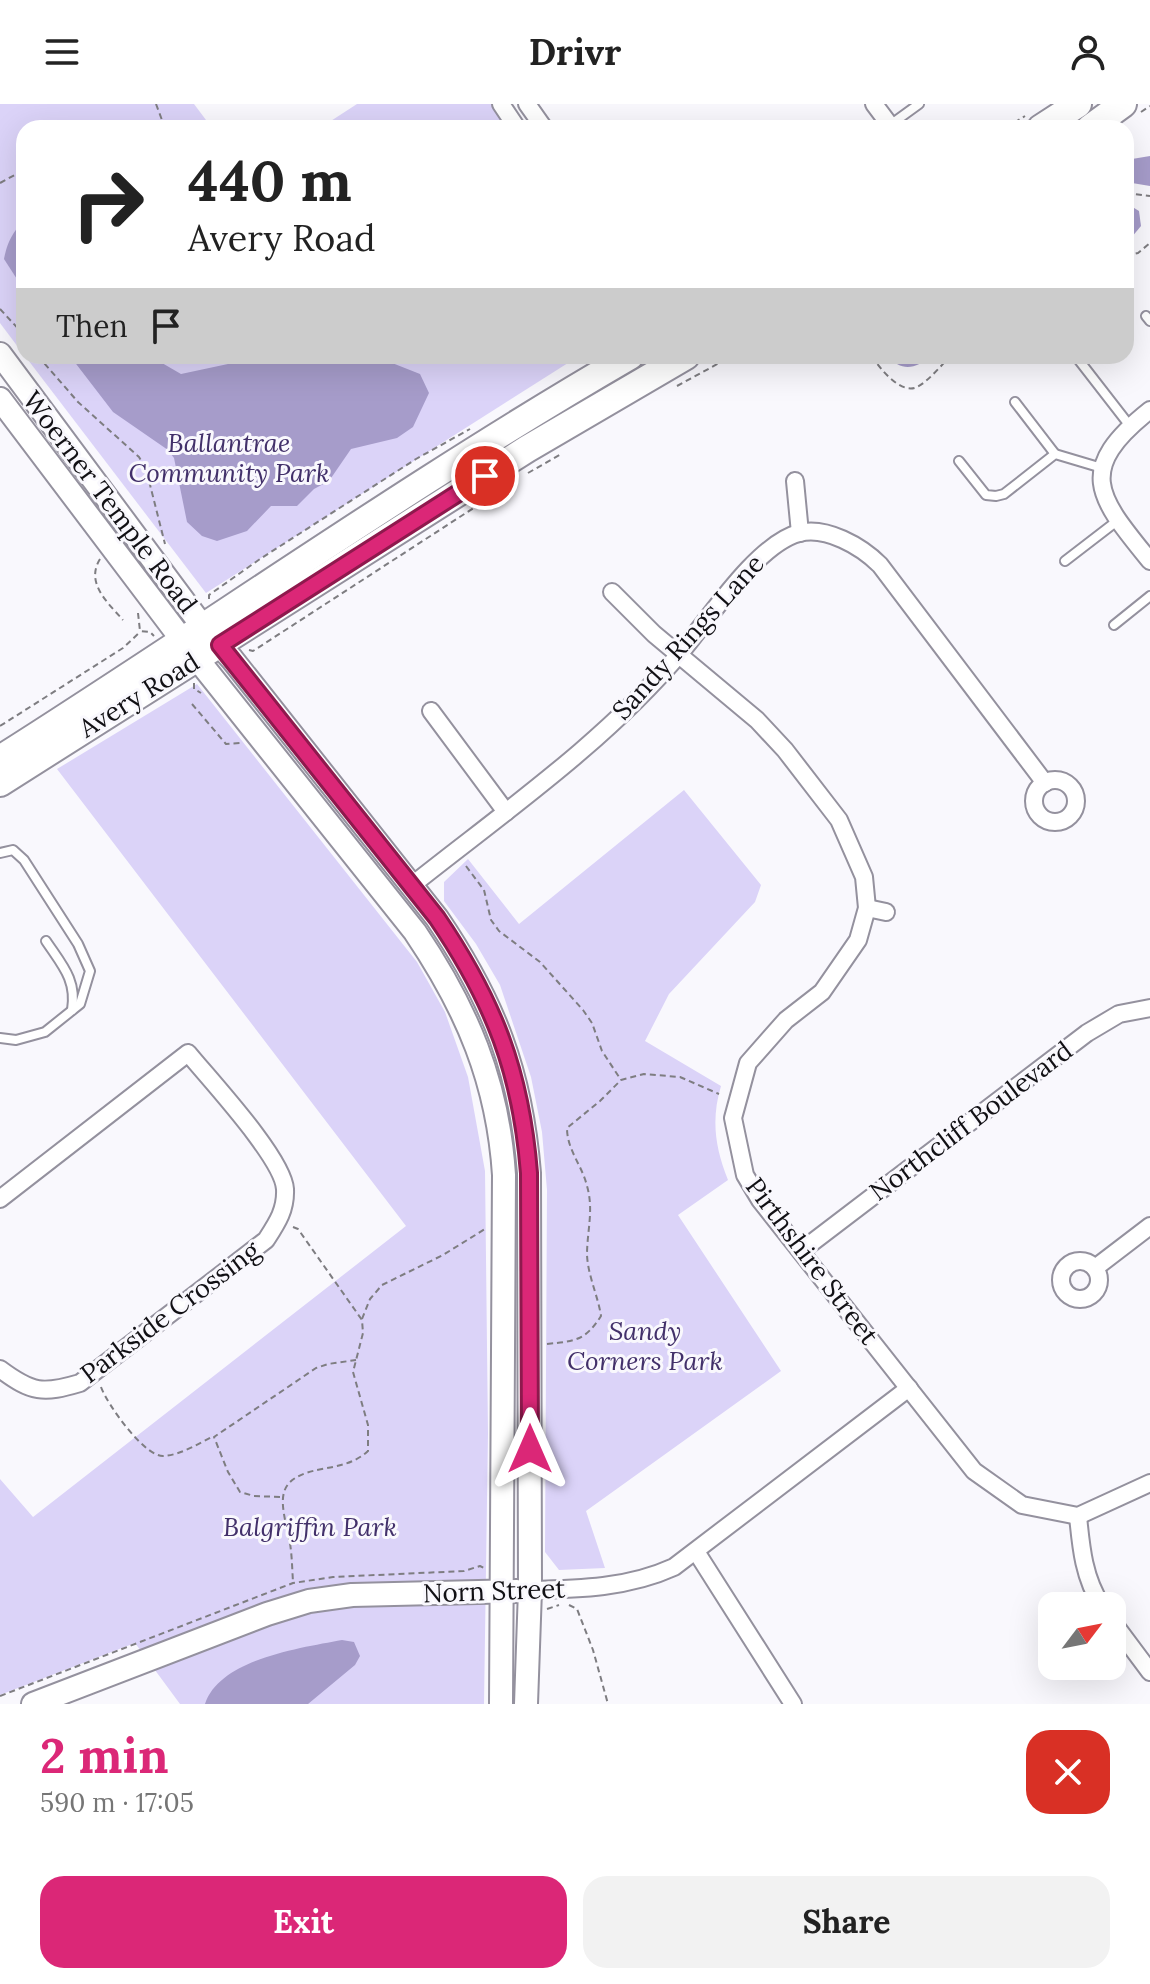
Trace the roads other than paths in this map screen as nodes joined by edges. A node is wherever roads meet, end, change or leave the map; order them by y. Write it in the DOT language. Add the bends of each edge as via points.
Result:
graph roads {
  1 [pos="874,104"];
  2 [pos="919,104"];
  3 [pos="1078,104"];
  4 [pos="1123,104"];
  5 [pos="886,120"];
  6 [pos="899,120"];
  7 [pos="1053,120"];
  8 [pos="1101,120"];
  9 [pos="0,354"];
  10 [pos="616,364"];
  11 [pos="672,364"];
  12 [pos="1082,364"];
  13 [pos="0,399"];
  14 [pos="1015,402"];
  15 [pos="1150,410"];
  16 [pos="1130,426"];
  17 [pos="1055,454"];
  18 [pos="959,461"];
  19 [pos="1102,468"];
  20 [pos="795,481"];
  21 [pos="1117,521"];
  22 [pos="800,533"];
  23 [pos="1148,555"];
  24 [pos="1065,561"];
  25 [pos="612,592"];
  26 [pos="1150,596"];
  27 [pos="1114,625"];
  28 [pos="192,649"];
  29 [pos="679,655"];
  30 [pos="431,711"];
  31 [pos="0,759"];
  32 [pos="0,783"];
  33 [pos="1045,783"];
  34 [pos="506,812"];
  35 [pos="0,853"];
  36 [pos="411,886"];
  37 [pos="867,908"];
  38 [pos="886,912"];
  39 [pos="46,941"];
  40 [pos="1150,1008"];
  41 [pos="72,1011"];
  42 [pos="0,1038"];
  43 [pos="0,1199"];
  44 [pos="1150,1226"];
  45 [pos="801,1251"];
  46 [pos="1095,1268"];
  47 [pos="0,1369"];
  48 [pos="909,1388"];
  49 [pos="1150,1483"];
  50 [pos="1078,1516"];
  51 [pos="697,1553"];
  52 [pos="503,1591"];
  53 [pos="1094,1592"];
  54 [pos="530,1599"];
  55 [pos="1126,1640"];
  56 [pos="1150,1672"];
  57 [pos="33,1704"];
  58 [pos="501,1704"];
  59 [pos="526,1704"];
  60 [pos="793,1704"];
  1 -- 5 [label="street"];
  2 -- 6 [label="lane"];
  3 -- 7 [label="main road"];
  4 -- 8 [label="main road"];
  9 -- 28 [label="main road, Woerner Temple Road"];
  10 -- 28 [label="main road, Avery Road" via="525,418"];
  11 -- 28 [label="main road, Avery Road"];
  12 -- 16 [label="lane"];
  13 -- 28 [label="main road, Woerner Temple Road"];
  14 -- 17 [label="lane"];
  15 -- 16 [label="street"];
  16 -- 19 [label="street" via="1115,441"];
  17 -- 18 [label="lane" via="996,496 986,495"];
  17 -- 19 [label="lane"];
  19 -- 21 [label="street" via="1105,496"];
  20 -- 22 [label="street"];
  21 -- 23 [label="street"];
  21 -- 24 [label="lane"];
  22 -- 29 [label="street, Sandy Rings Lane" via="770,547"];
  22 -- 33 [label="street" via="837,536 880,565"];
  25 -- 29 [label="street, Pirthshire Street"];
  26 -- 27 [label="lane"];
  28 -- 31 [label="main road, Avery Road"];
  28 -- 32 [label="main road, Avery Road"];
  28 -- 36 [label="main road, Woerner Temple Road"];
  28 -- 52 [label="main road, Woerner Temple Road" via="415,932 444,975 479,1048 495,1103 504,1175"];
  29 -- 34 [label="street, Sandy Rings Lane" via="585,749"];
  29 -- 37 [label="street, Pirthshire Street" via="757,720 839,820 864,877"];
  30 -- 34 [label="street"];
  34 -- 36 [label="street, Sandy Rings Lane"];
  35 -- 41 [label="lane" via="13,850 24,860 90,971 80,1004"];
  36 -- 54 [label="main road, Woerner Temple Road" via="485,996 512,1068 526,1134"];
  37 -- 38 [label="street"];
  37 -- 45 [label="street, Pirthshire Street" via="858,940 822,992 786,1020 748,1063 733,1118 745,1175"];
  39 -- 41 [label="lane" via="75,991"];
  40 -- 45 [label="street, Northcliff Boulevard" via="1119,1014 1087,1033"];
  41 -- 42 [label="lane" via="45,1032 16,1040"];
  43 -- 47 [label="street, Parkside Crossing" via="188,1053 274,1160 285,1187 282,1216 266,1240 80,1383 52,1391 23,1386"];
  44 -- 46 [label="street"];
  45 -- 48 [label="street, Pirthshire Street"];
  48 -- 50 [label="street, Pirthshire Street" via="974,1471 1022,1505"];
  48 -- 51 [label="street, Norn Street"];
  49 -- 50 [label="street"];
  50 -- 53 [label="street"];
  51 -- 54 [label="street, Norn Street" via="649,1578"];
  51 -- 60 [label="street"];
  52 -- 54 [label="main road, Norn Street"];
  52 -- 57 [label="main road, Norn Street" via="309,1601"];
  52 -- 58 [label="main road, Woerner Temple Road"];
  54 -- 59 [label="main road, Woerner Temple Road"];
  55 -- 56 [label="street"];
}
